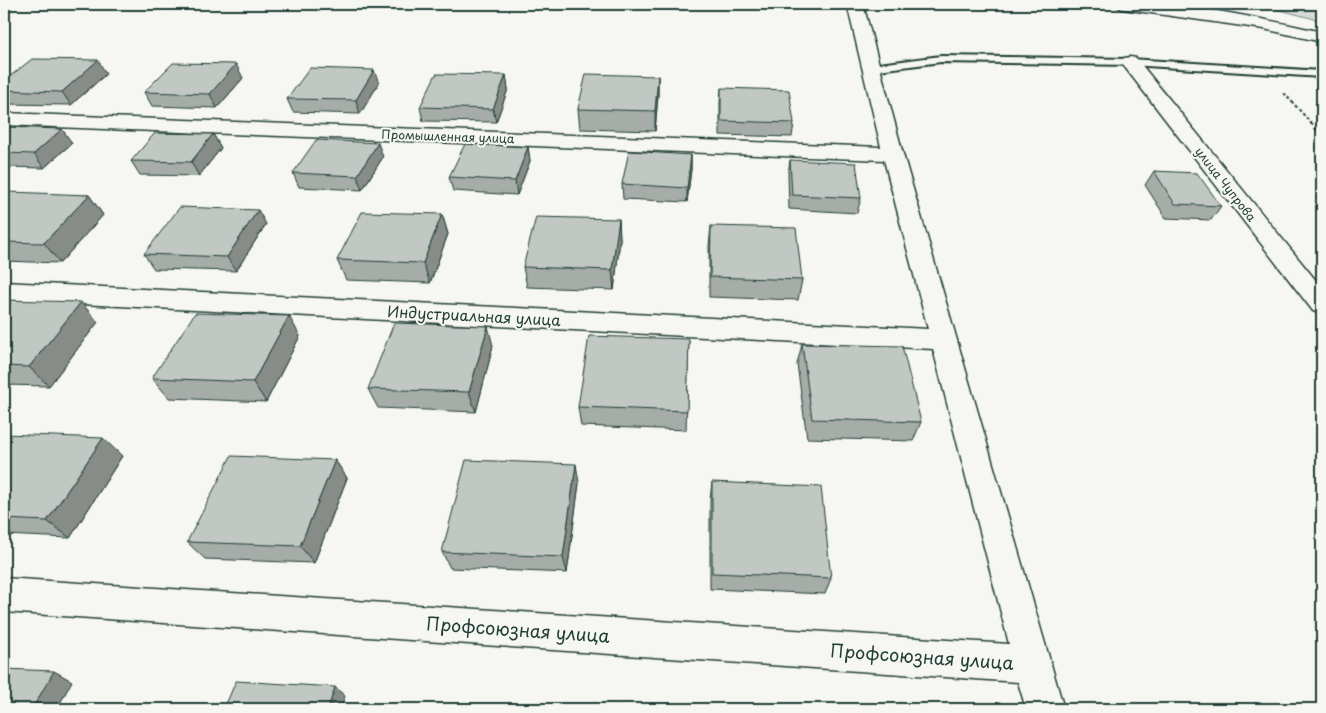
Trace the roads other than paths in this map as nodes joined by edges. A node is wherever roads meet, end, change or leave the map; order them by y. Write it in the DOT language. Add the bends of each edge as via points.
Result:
graph roads {
  1 [pos="855,4"];
  2 [pos="1122,4"];
  3 [pos="1322,37"];
  4 [pos="1130,62"];
  5 [pos="871,68"];
  6 [pos="1322,74"];
  7 [pos="4,118"];
  8 [pos="893,154"];
  9 [pos="4,290"];
  10 [pos="1322,305"];
  11 [pos="944,340"];
  12 [pos="4,595"];
  13 [pos="1033,664"];
  14 [pos="1045,709"];
  1 -- 5 [label="street"];
  2 -- 3 [label="street" via="1264,24"];
  4 -- 5 [label="lane" via="941,59"];
  4 -- 6 [label="lane"];
  4 -- 10 [label="street, улица Чупрова"];
  5 -- 8 [label="street"];
  7 -- 8 [label="street, Промышленная улица"];
  8 -- 11 [label="street"];
  9 -- 11 [label="street, Индустриальная улица"];
  11 -- 13 [label="street"];
  12 -- 13 [label="street, Профсоюзная улица"];
  13 -- 14 [label="street"];
}
